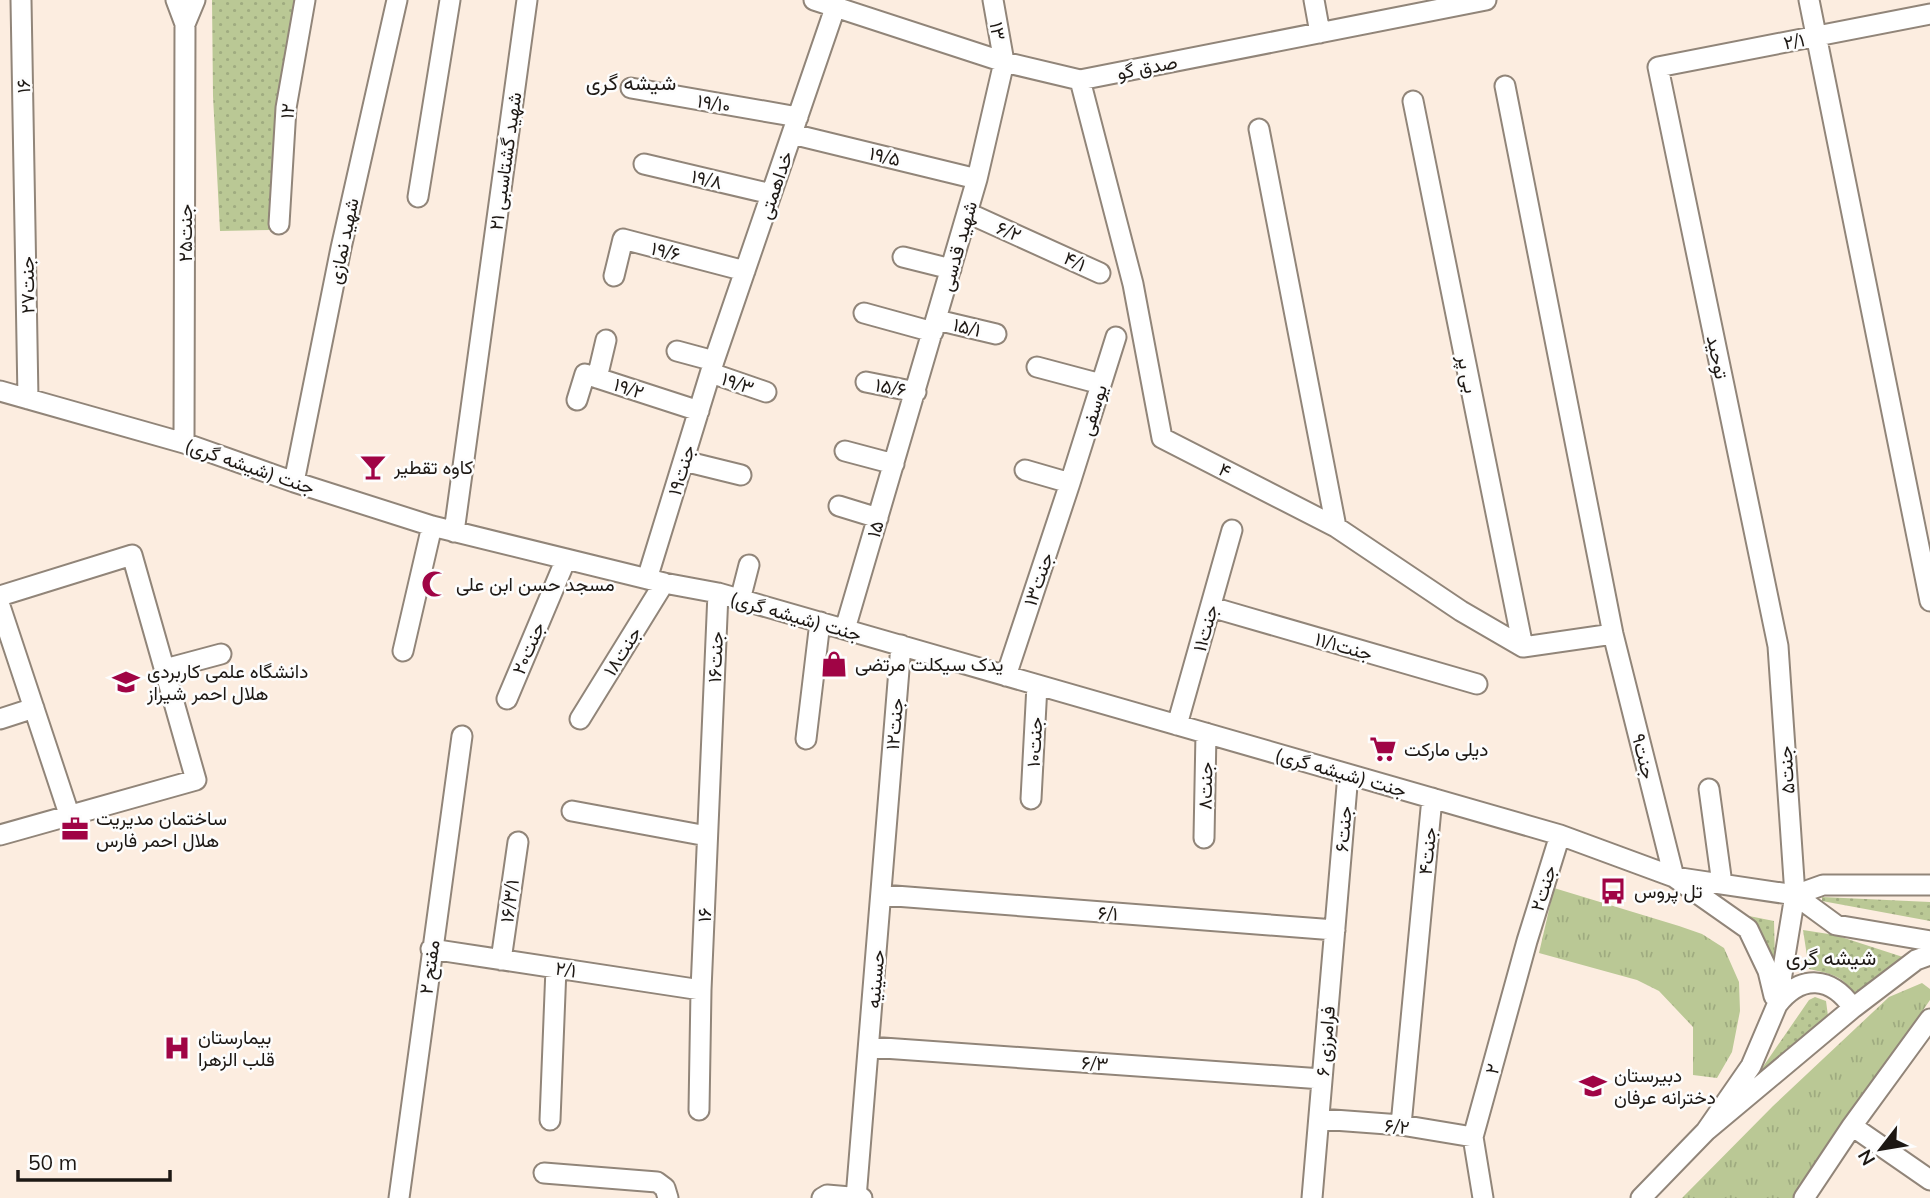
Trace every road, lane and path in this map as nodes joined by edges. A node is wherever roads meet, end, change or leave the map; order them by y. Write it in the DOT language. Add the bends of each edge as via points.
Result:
graph roads {
  1 [pos="21,0"];
  2 [pos="176,0"];
  3 [pos="195,0"];
  4 [pos="305,0"];
  5 [pos="397,0"];
  6 [pos="450,0"];
  7 [pos="527,0"];
  8 [pos="814,0"];
  9 [pos="993,0"];
  10 [pos="1314,0"];
  11 [pos="1484,0"];
  12 [pos="1809,0"];
  13 [pos="835,4"];
  14 [pos="1930,14"];
  15 [pos="186,24"];
  16 [pos="1320,33"];
  17 [pos="1816,37"];
  18 [pos="1004,62"];
  19 [pos="1658,68"];
  20 [pos="1080,80"];
  21 [pos="1505,86"];
  22 [pos="631,88"];
  23 [pos="1413,101"];
  24 [pos="795,126"];
  25 [pos="1259,129"];
  26 [pos="643,164"];
  27 [pos="25,172"];
  28 [pos="977,178"];
  29 [pos="771,194"];
  30 [pos="418,198"];
  31 [pos="968,213"];
  32 [pos="279,224"];
  33 [pos="1050,248"];
  34 [pos="903,257"];
  35 [pos="951,269"];
  36 [pos="745,271"];
  37 [pos="1101,273"];
  38 [pos="614,276"];
  39 [pos="864,313"];
  40 [pos="935,326"];
  41 [pos="996,334"];
  42 [pos="1116,337"];
  43 [pos="606,340"];
  44 [pos="677,351"];
  45 [pos="713,367"];
  46 [pos="1037,367"];
  47 [pos="597,378"];
  48 [pos="866,382"];
  49 [pos="1101,384"];
  50 [pos="0,391"];
  51 [pos="766,392"];
  52 [pos="916,392"];
  53 [pos="28,399"];
  54 [pos="577,400"];
  55 [pos="699,411"];
  56 [pos="905,428"];
  57 [pos="184,443"];
  58 [pos="845,451"];
  59 [pos="684,461"];
  60 [pos="894,464"];
  61 [pos="1025,470"];
  62 [pos="741,475"];
  63 [pos="295,482"];
  64 [pos="1070,483"];
  65 [pos="839,506"];
  66 [pos="878,518"];
  67 [pos="432,526"];
  68 [pos="1336,527"];
  69 [pos="1232,530"];
  70 [pos="454,532"];
  71 [pos="566,559"];
  72 [pos="749,565"];
  73 [pos="656,581"];
  74 [pos="718,593"];
  75 [pos="0,596"];
  76 [pos="740,600"];
  77 [pos="1930,601"];
  78 [pos="0,606"];
  79 [pos="1210,607"];
  80 [pos="820,622"];
  81 [pos="845,629"];
  82 [pos="1613,634"];
  83 [pos="901,645"];
  84 [pos="1778,646"];
  85 [pos="1523,647"];
  86 [pos="403,651"];
  87 [pos="221,654"];
  88 [pos="165,669"];
  89 [pos="1006,676"];
  90 [pos="1477,684"];
  91 [pos="1037,685"];
  92 [pos="507,699"];
  93 [pos="34,708"];
  94 [pos="0,719"];
  95 [pos="580,719"];
  96 [pos="713,721"];
  97 [pos="1177,725"];
  98 [pos="1206,733"];
  99 [pos="462,736"];
  100 [pos="806,739"];
  101 [pos="891,760"];
  102 [pos="1348,774"];
  103 [pos="1709,789"];
  104 [pos="1031,799"];
  105 [pos="1432,799"];
  106 [pos="572,811"];
  107 [pos="69,814"];
  108 [pos="0,835"];
  109 [pos="1560,835"];
  110 [pos="707,836"];
  111 [pos="1204,838"];
  112 [pos="517,842"];
  113 [pos="1674,877"];
  114 [pos="1722,884"];
  115 [pos="1338,885"];
  116 [pos="1930,885"];
  117 [pos="882,895"];
  118 [pos="1795,895"];
  119 [pos="1335,930"];
  120 [pos="1527,941"];
  121 [pos="1930,941"];
  122 [pos="431,949"];
  123 [pos="1930,955"];
  124 [pos="501,960"];
  125 [pos="556,968"];
  126 [pos="701,990"];
  127 [pos="1777,1005"];
  128 [pos="1853,1008"];
  129 [pos="1930,1019"];
  130 [pos="869,1047"];
  131 [pos="1322,1079"];
  132 [pos="699,1110"];
  133 [pos="1320,1119"];
  134 [pos="550,1120"];
  135 [pos="1401,1125"];
  136 [pos="1852,1126"];
  137 [pos="1706,1132"];
  138 [pos="1473,1137"];
  139 [pos="544,1173"];
  140 [pos="1930,1182"];
  141 [pos="666,1193"];
  142 [pos="399,1198"];
  143 [pos="822,1198"];
  144 [pos="856,1198"];
  145 [pos="862,1198"];
  146 [pos="1312,1198"];
  147 [pos="1483,1198"];
  148 [pos="1641,1198"];
  149 [pos="1804,1198"];
  150 [pos="1920,1198"];
  1 -- 27 [label="street, ۱۶"];
  2 -- 15 [label="street"];
  3 -- 15 [label="street"];
  4 -- 32 [label="street, ۱۲" via="286,108"];
  5 -- 63 [label="street, شهید نمازی"];
  6 -- 30 [label="street"];
  7 -- 70 [label="street, شهید گشتاسبی ۲۱"];
  8 -- 13 [label="street, صدق گو"];
  9 -- 18 [label="street, ۱۳"];
  10 -- 16 [label="street"];
  11 -- 16 [label="street, صدق گو"];
  12 -- 17 [label="street"];
  13 -- 18 [label="street, صدق گو"];
  13 -- 24 [label="street, خداهمتی"];
  14 -- 17 [label="street, ۲/۱"];
  15 -- 57 [label="street, جنت۲۵"];
  16 -- 20 [label="street, صدق گو"];
  17 -- 19 [label="street, ۲/۱"];
  17 -- 77 [label="street"];
  18 -- 20 [label="street, صدق گو"];
  18 -- 28 [label="street, شهید قدسی"];
  19 -- 84 [label="street, توحید"];
  20 -- 68 [label="street, ۴" via="1133,284 1162,438"];
  21 -- 82 [label="street, جنت۹"];
  22 -- 24 [label="street, ۱۹/۱۰"];
  23 -- 85 [label="street, بی پر"];
  24 -- 28 [label="street, ۱۹/۵"];
  24 -- 29 [label="street, خداهمتی"];
  25 -- 68 [label="street"];
  26 -- 29 [label="street, ۱۹/۸"];
  27 -- 53 [label="street, جنت۲۷"];
  28 -- 31 [label="street, شهید قدسی"];
  29 -- 36 [label="street, خداهمتی"];
  31 -- 33 [label="street, ۶/۲"];
  31 -- 35 [label="street, شهید قدسی"];
  33 -- 37 [label="street, ۴/۱"];
  34 -- 35 [label="street"];
  35 -- 40 [label="street, شهید قدسی"];
  36 -- 38 [label="street, ۱۹/۶" via="623,239"];
  36 -- 45 [label="street, خداهمتی"];
  39 -- 40 [label="street, ۱۵/۱"];
  40 -- 41 [label="street, ۱۵/۱"];
  40 -- 52 [label="street, شهید قدسی"];
  42 -- 49 [label="street, یوسفی"];
  43 -- 47 [label="street"];
  44 -- 45 [label="street, ۱۹/۳"];
  45 -- 51 [label="street, ۱۹/۳"];
  45 -- 55 [label="street, جنت۱۹"];
  46 -- 49 [label="street"];
  47 -- 54 [label="street, ۱۹/۲" via="585,374"];
  47 -- 55 [label="street, ۱۹/۲"];
  48 -- 52 [label="street, ۱۵/۶"];
  49 -- 64 [label="street, یوسفی"];
  50 -- 53 [label="street, جنت (شیشه گری)"];
  52 -- 56 [label="street, شهید قدسی"];
  53 -- 57 [label="street, جنت (شیشه گری)"];
  55 -- 59 [label="street, جنت۱۹"];
  56 -- 60 [label="street, ۱۵"];
  57 -- 63 [label="street, جنت (شیشه گری)"];
  58 -- 60 [label="street"];
  59 -- 62 [label="street"];
  59 -- 73 [label="street, جنت۱۹"];
  60 -- 66 [label="street, ۱۵"];
  61 -- 64 [label="street"];
  63 -- 67 [label="street, جنت (شیشه گری)"];
  64 -- 89 [label="street, جنت۱۳"];
  65 -- 66 [label="street"];
  66 -- 81 [label="street, ۱۵"];
  67 -- 70 [label="street, جنت (شیشه گری)"];
  67 -- 86 [label="street"];
  68 -- 85 [label="street, ۴"];
  69 -- 79 [label="street, جنت۱۱"];
  70 -- 71 [label="street, جنت (شیشه گری)"];
  71 -- 73 [label="street, جنت (شیشه گری)"];
  71 -- 92 [label="street, جنت۲۰"];
  72 -- 76 [label="street"];
  73 -- 74 [label="street, جنت (شیشه گری)"];
  73 -- 95 [label="street, جنت۱۸"];
  74 -- 76 [label="street, جنت (شیشه گری)"];
  74 -- 96 [label="street, جنت۱۶"];
  75 -- 88 [label="street" via="132,555"];
  76 -- 80 [label="street, جنت (شیشه گری)"];
  78 -- 93 [label="street"];
  79 -- 90 [label="street, جنت۱۱/۱"];
  79 -- 97 [label="street, جنت۱۱"];
  80 -- 81 [label="street, جنت (شیشه گری)"];
  80 -- 100 [label="street"];
  81 -- 83 [label="street, جنت (شیشه گری)"];
  82 -- 85 [label="street"];
  82 -- 113 [label="street, جنت۹"];
  83 -- 89 [label="street, جنت (شیشه گری)"];
  83 -- 101 [label="street, جنت۱۲"];
  84 -- 118 [label="street, جنت۵"];
  87 -- 88 [label="street"];
  88 -- 107 [label="street" via="196,780"];
  89 -- 91 [label="street, جنت (شیشه گری)"];
  91 -- 97 [label="street, جنت (شیشه گری)"];
  91 -- 104 [label="street, جنت۱۰"];
  93 -- 94 [label="street"];
  93 -- 107 [label="street"];
  96 -- 110 [label="street, ۱۶"];
  97 -- 98 [label="street, جنت (شیشه گری)"];
  98 -- 102 [label="street, جنت (شیشه گری)"];
  98 -- 111 [label="street, جنت۸"];
  99 -- 122 [label="street, مفتح ۲"];
  101 -- 117 [label="street, حسینیه"];
  102 -- 105 [label="street, جنت (شیشه گری)"];
  102 -- 115 [label="street, جنت۶"];
  103 -- 114 [label="street"];
  105 -- 109 [label="street, جنت (شیشه گری)"];
  105 -- 135 [label="street, جنت۴"];
  106 -- 110 [label="street"];
  107 -- 108 [label="street"];
  109 -- 113 [label="street, جنت (شیشه گری)"];
  109 -- 120 [label="street, جنت۲"];
  110 -- 126 [label="street, ۱۶"];
  112 -- 124 [label="street, ۱۶/۳/۱"];
  113 -- 114 [label="street, جنت (شیشه گری)"];
  113 -- 127 [label="street" via="1748,929 1768,971"];
  114 -- 118 [label="street, جنت (شیشه گری)"];
  115 -- 119 [label="street, فرامرزی ۶"];
  116 -- 118 [label="street" via="1823,885"];
  117 -- 119 [label="street, ۶/۱"];
  117 -- 130 [label="street, حسینیه"];
  118 -- 121 [label="street" via="1836,925"];
  118 -- 127 [label="street, جنت۵"];
  119 -- 131 [label="street, فرامرزی ۶"];
  120 -- 138 [label="street, ۲"];
  122 -- 124 [label="street, ۲/۱"];
  122 -- 142 [label="street, مفتح ۲"];
  123 -- 128 [label="street" via="1916,960"];
  124 -- 125 [label="street, ۲/۱"];
  125 -- 126 [label="street, ۲/۱"];
  125 -- 134 [label="street"];
  126 -- 132 [label="street, ۱۶"];
  127 -- 128 [label="street" via="1786,993 1816,982 1844,995"];
  127 -- 137 [label="street, جنت۵" via="1751,1066"];
  128 -- 137 [label="street"];
  129 -- 136 [label="street"];
  130 -- 131 [label="street, ۶/۳"];
  130 -- 144 [label="street, حسینیه"];
  131 -- 133 [label="street, فرامرزی ۶"];
  133 -- 135 [label="street, ۶/۲"];
  133 -- 146 [label="street, فرامرزی ۶"];
  135 -- 138 [label="street, ۶/۲"];
  136 -- 140 [label="street"];
  136 -- 149 [label="street"];
  137 -- 148 [label="street"];
  138 -- 147 [label="street, ۲"];
  139 -- 141 [label="street" via="657,1182"];
  140 -- 150 [label="street"];
  143 -- 144 [label="street"];
  144 -- 145 [label="street"];
}
